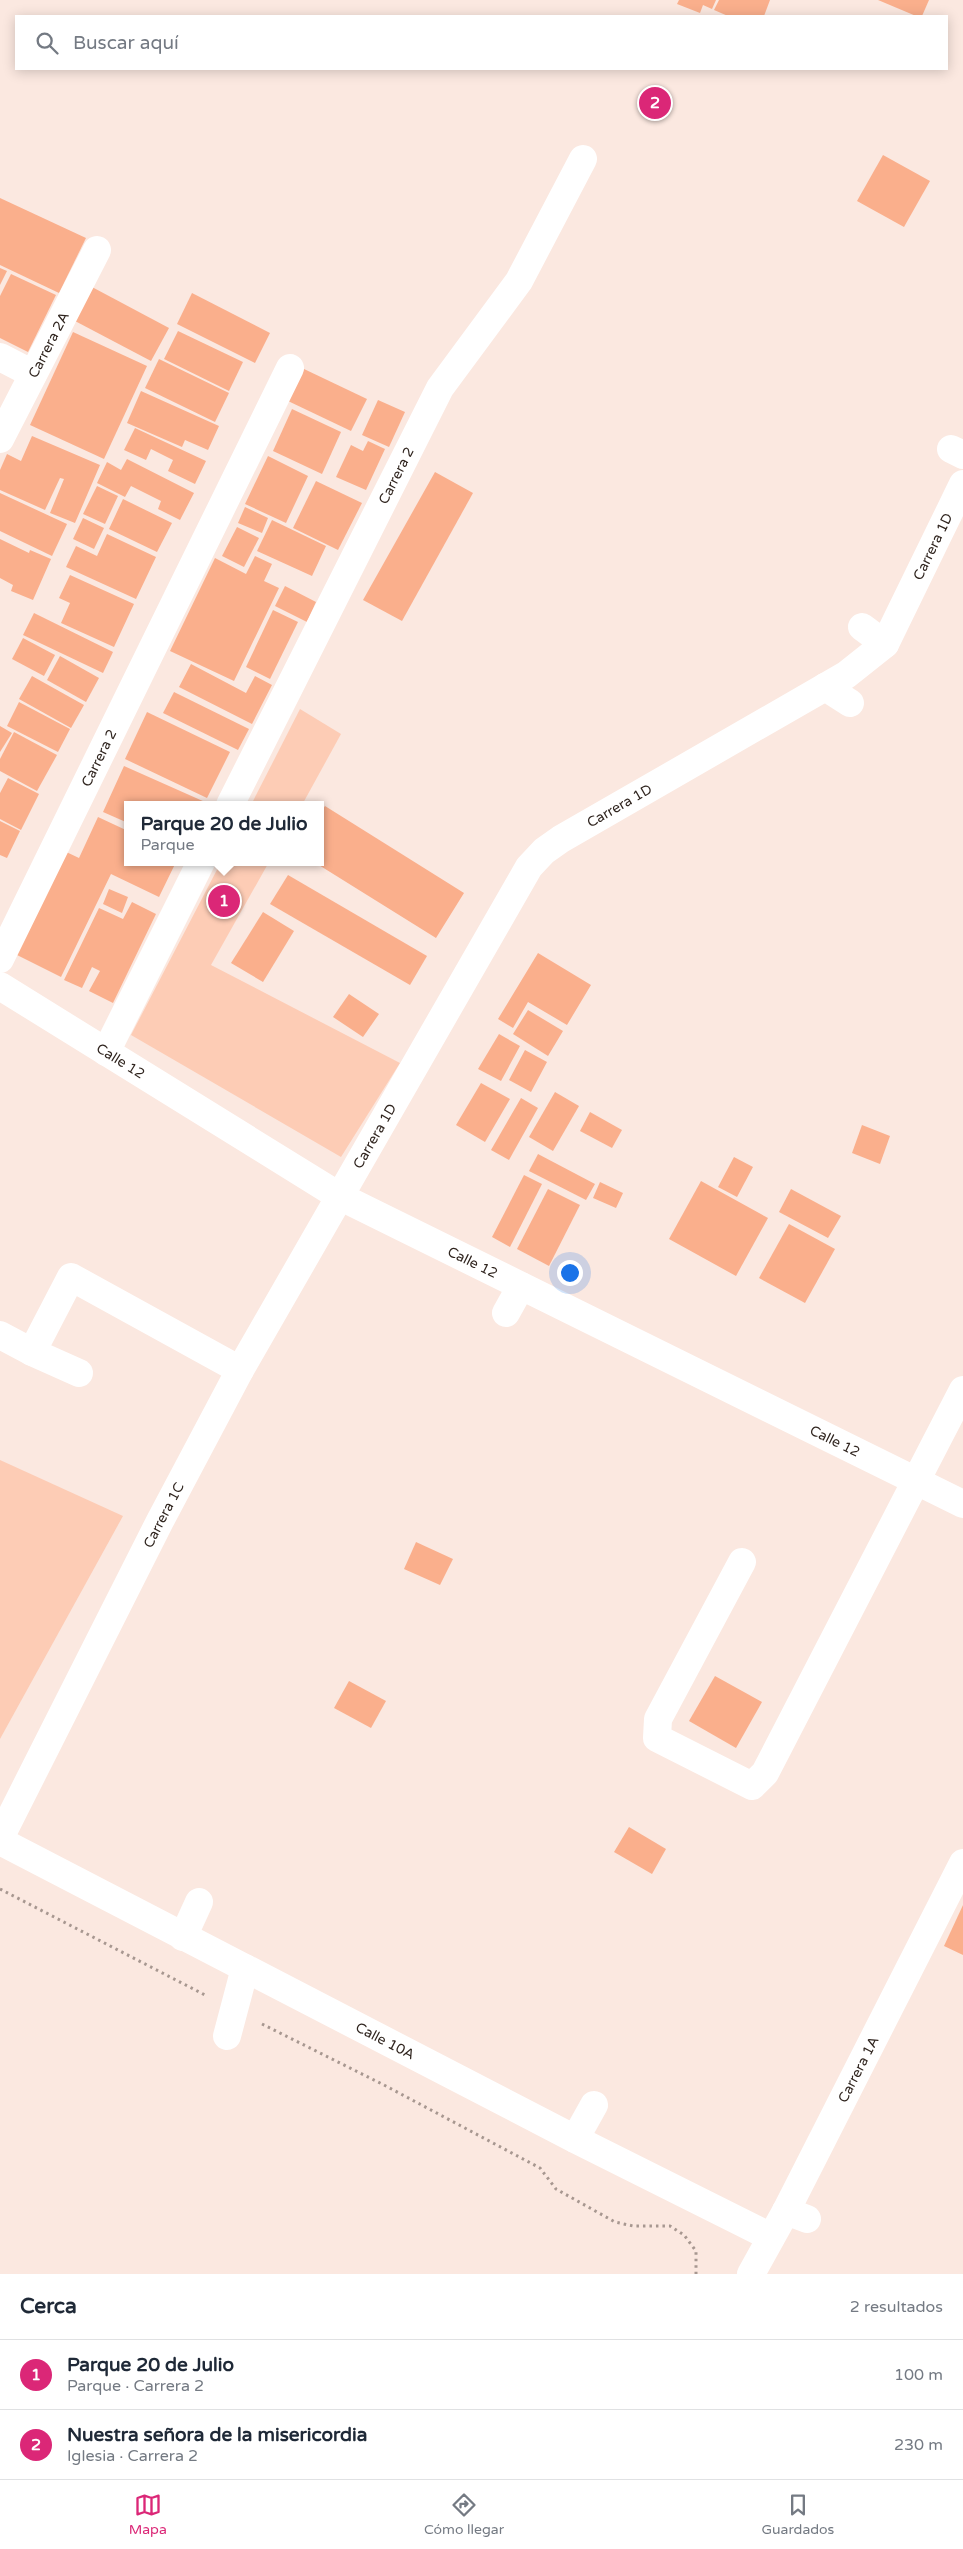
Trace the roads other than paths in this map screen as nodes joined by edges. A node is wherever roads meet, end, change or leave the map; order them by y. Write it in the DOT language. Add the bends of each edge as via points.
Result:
graph roads {
  1 [pos="583,159"];
  2 [pos="97,250"];
  3 [pos="0,357"];
  4 [pos="290,368"];
  5 [pos="34,374"];
  6 [pos="0,439"];
  7 [pos="963,484"];
  8 [pos="957,512"];
  9 [pos="862,627"];
  10 [pos="885,644"];
  11 [pos="825,687"];
  12 [pos="850,703"];
  13 [pos="232,801"];
  14 [pos="200,866"];
  15 [pos="0,959"];
  16 [pos="0,986"];
  17 [pos="106,1052"];
  18 [pos="339,1196"];
  19 [pos="521,1286"];
  20 [pos="506,1313"];
  21 [pos="0,1335"];
  22 [pos="32,1352"];
  23 [pos="240,1370"];
  24 [pos="79,1373"];
  25 [pos="963,1390"];
  26 [pos="916,1480"];
  27 [pos="963,1504"];
  28 [pos="742,1562"];
  29 [pos="0,1840"];
  30 [pos="963,1863"];
  31 [pos="199,1902"];
  32 [pos="183,1937"];
  33 [pos="245,1968"];
  34 [pos="227,2036"];
  35 [pos="594,2105"];
  36 [pos="575,2139"];
  37 [pos="771,2237"];
  38 [pos="751,2274"];
  1 -- 13 [label="street, Carrera 2" via="519,281 440,388"];
  2 -- 5 [label="street, Carrera 2A"];
  3 -- 5 [label="street"];
  4 -- 15 [label="street, Carrera 2"];
  5 -- 6 [label="street, Carrera 2A"];
  7 -- 8 [label="street, Carrera 1D"];
  8 -- 10 [label="street, Carrera 1D"];
  9 -- 10 [label="street"];
  10 -- 11 [label="street, Carrera 1D"];
  11 -- 12 [label="street"];
  11 -- 18 [label="street, Carrera 1D" via="544,851 529,867"];
  14 -- 17 [label="street"];
  16 -- 17 [label="street, Calle 12"];
  17 -- 18 [label="street, Calle 12"];
  18 -- 19 [label="street, Calle 12"];
  18 -- 23 [label="street, Carrera 1C"];
  19 -- 20 [label="street"];
  19 -- 26 [label="street, Calle 12"];
  21 -- 22 [label="street"];
  22 -- 23 [label="street" via="72,1277"];
  22 -- 24 [label="street"];
  23 -- 29 [label="street, Carrera 1C" via="160,1521"];
  25 -- 26 [label="street"];
  26 -- 27 [label="street, Calle 12"];
  26 -- 28 [label="street" via="765,1773 752,1786 657,1738 658,1719"];
  29 -- 32 [label="street, Calle 10A"];
  30 -- 37 [label="street, Carrera 1A" via="796,2215"];
  31 -- 32 [label="street"];
  32 -- 33 [label="street, Calle 10A"];
  33 -- 34 [label="street"];
  33 -- 36 [label="street, Calle 10A"];
  35 -- 36 [label="street"];
  36 -- 37 [label="street, Calle 10A"];
  37 -- 38 [label="street, Carrera 1A"];
}
